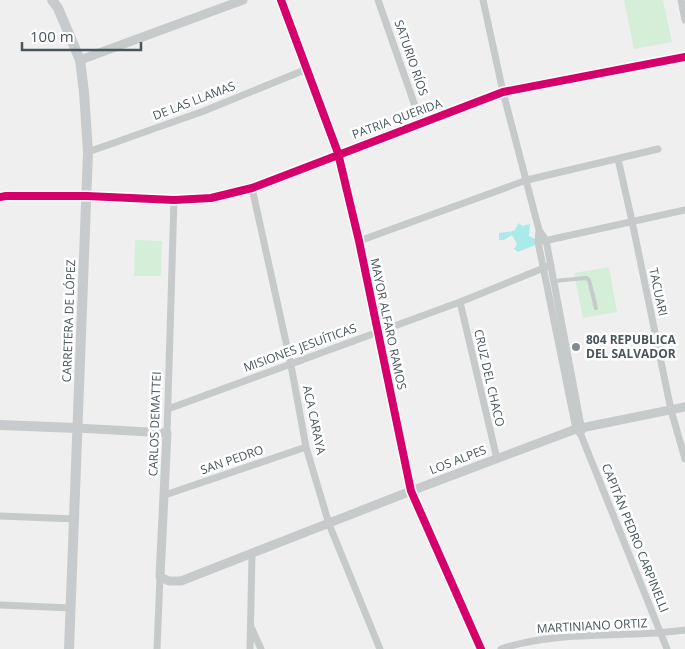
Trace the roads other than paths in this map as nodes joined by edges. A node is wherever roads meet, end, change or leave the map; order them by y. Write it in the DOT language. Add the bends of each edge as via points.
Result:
graph roads {
  1 [pos="52,0"];
  2 [pos="240,0"];
  3 [pos="281,0"];
  4 [pos="378,0"];
  5 [pos="483,0"];
  6 [pos="681,0"];
  7 [pos="684,11"];
  8 [pos="685,20"];
  9 [pos="685,57"];
  10 [pos="80,60"];
  11 [pos="307,69"];
  12 [pos="503,92"];
  13 [pos="421,123"];
  14 [pos="658,149"];
  15 [pos="88,152"];
  16 [pos="338,153"];
  17 [pos="618,159"];
  18 [pos="527,180"];
  19 [pos="252,188"];
  20 [pos="87,196"];
  21 [pos="0,197"];
  22 [pos="174,200"];
  23 [pos="685,210"];
  24 [pos="632,222"];
  25 [pos="539,230"];
  26 [pos="546,240"];
  27 [pos="359,241"];
  28 [pos="538,242"];
  29 [pos="551,265"];
  30 [pos="543,268"];
  31 [pos="554,282"];
  32 [pos="460,302"];
  33 [pos="596,308"];
  34 [pos="378,332"];
  35 [pos="291,365"];
  36 [pos="567,367"];
  37 [pos="685,407"];
  38 [pos="168,409"];
  39 [pos="671,410"];
  40 [pos="0,425"];
  41 [pos="77,428"];
  42 [pos="580,431"];
  43 [pos="167,433"];
  44 [pos="306,447"];
  45 [pos="497,459"];
  46 [pos="685,459"];
  47 [pos="411,491"];
  48 [pos="165,495"];
  49 [pos="0,516"];
  50 [pos="75,519"];
  51 [pos="329,524"];
  52 [pos="252,554"];
  53 [pos="160,577"];
  54 [pos="0,606"];
  55 [pos="71,608"];
  56 [pos="251,626"];
  57 [pos="685,630"];
  58 [pos="661,634"];
  59 [pos="69,649"];
  60 [pos="157,649"];
  61 [pos="250,649"];
  62 [pos="262,649"];
  63 [pos="380,649"];
  64 [pos="481,649"];
  65 [pos="501,649"];
  66 [pos="667,649"];
  1 -- 10 [label="main road, CARRETERA DE LÓPEZ"];
  2 -- 10 [label="street"];
  3 -- 11 [label="street, MAYOR ALFARO RAMOS"];
  4 -- 13 [label="street, SATURIO RÍOS"];
  5 -- 12 [label="street, CAPITÁN PEDRO CARPINELLI"];
  6 -- 7 [label="street"];
  7 -- 8 [label="street"];
  9 -- 12 [label="street, PATRIA QUERIDA"];
  10 -- 15 [label="main road, CARRETERA DE LÓPEZ"];
  11 -- 15 [label="street, DE LAS LLAMAS" via="204,111"];
  11 -- 16 [label="street, MAYOR ALFARO RAMOS"];
  12 -- 13 [label="street, PATRIA QUERIDA"];
  12 -- 18 [label="street, CAPITÁN PEDRO CARPINELLI"];
  13 -- 16 [label="street, PATRIA QUERIDA"];
  14 -- 17 [label="street"];
  15 -- 20 [label="main road, CARRETERA DE LÓPEZ"];
  16 -- 19 [label="street, PATRIA QUERIDA"];
  16 -- 27 [label="street, MAYOR ALFARO RAMOS"];
  17 -- 18 [label="street"];
  17 -- 24 [label="street, TACUARI"];
  18 -- 25 [label="street, CAPITÁN PEDRO CARPINELLI"];
  18 -- 27 [label="street"];
  19 -- 22 [label="street, PATRIA QUERIDA" via="211,198"];
  19 -- 35 [label="street, ACA CARAYA"];
  20 -- 21 [label="street, PATRIA QUERIDA"];
  20 -- 22 [label="street, PATRIA QUERIDA"];
  20 -- 41 [label="main road, CARRETERA DE LÓPEZ"];
  22 -- 38 [label="street, CARLOS DEMATTEI"];
  23 -- 24 [label="street"];
  24 -- 26 [label="street"];
  24 -- 39 [label="street, TACUARI"];
  25 -- 26 [label="street, CAPITÁN PEDRO CARPINELLI"];
  25 -- 28 [label="street, CAPITÁN PEDRO CARPINELLI"];
  26 -- 28 [label="street"];
  26 -- 29 [label="street, CAPITÁN PEDRO CARPINELLI"];
  27 -- 34 [label="street, MAYOR ALFARO RAMOS"];
  28 -- 30 [label="street, CAPITÁN PEDRO CARPINELLI"];
  29 -- 30 [label="street, MISIONES JESUÍTICAS"];
  29 -- 31 [label="street, CAPITÁN PEDRO CARPINELLI"];
  30 -- 32 [label="street, MISIONES JESUÍTICAS"];
  30 -- 36 [label="street, CAPITÁN PEDRO CARPINELLI"];
  31 -- 33 [label="lane" via="586,278"];
  31 -- 36 [label="street, CAPITÁN PEDRO CARPINELLI"];
  32 -- 34 [label="street, MISIONES JESUÍTICAS"];
  32 -- 45 [label="street, CRUZ DEL CHACO"];
  34 -- 35 [label="street, MISIONES JESUÍTICAS"];
  34 -- 47 [label="street, MAYOR ALFARO RAMOS"];
  35 -- 38 [label="street, MISIONES JESUÍTICAS"];
  35 -- 44 [label="street, ACA CARAYA"];
  36 -- 42 [label="street, CAPITÁN PEDRO CARPINELLI"];
  37 -- 39 [label="street, LOS ALPES"];
  38 -- 43 [label="street, CARLOS DEMATTEI"];
  39 -- 42 [label="street, LOS ALPES"];
  39 -- 46 [label="street, TACUARI"];
  40 -- 41 [label="main road"];
  41 -- 43 [label="street"];
  41 -- 50 [label="main road, CARRETERA DE LÓPEZ"];
  42 -- 45 [label="street, LOS ALPES"];
  42 -- 58 [label="street, CAPITÁN PEDRO CARPINELLI"];
  43 -- 48 [label="street, CARLOS DEMATTEI"];
  44 -- 48 [label="street, SAN PEDRO"];
  44 -- 51 [label="street, ACA CARAYA"];
  45 -- 47 [label="street, LOS ALPES"];
  47 -- 51 [label="street, LOS ALPES"];
  47 -- 64 [label="street, MAYOR ALFARO RAMOS"];
  48 -- 53 [label="street, CARLOS DEMATTEI"];
  49 -- 50 [label="street"];
  50 -- 55 [label="main road, CARRETERA DE LÓPEZ"];
  51 -- 52 [label="street, LOS ALPES"];
  51 -- 63 [label="street, ACA CARAYA"];
  52 -- 53 [label="street, LOS ALPES" via="181,581"];
  52 -- 56 [label="street"];
  53 -- 60 [label="street, CARLOS DEMATTEI"];
  54 -- 55 [label="street"];
  55 -- 59 [label="main road, CARRETERA DE LÓPEZ"];
  56 -- 61 [label="street"];
  56 -- 62 [label="street"];
  57 -- 58 [label="street, MARTINIANO ORTIZ"];
  58 -- 65 [label="street, MARTINIANO ORTIZ" via="558,638"];
  58 -- 66 [label="street, CAPITÁN PEDRO CARPINELLI"];
}
